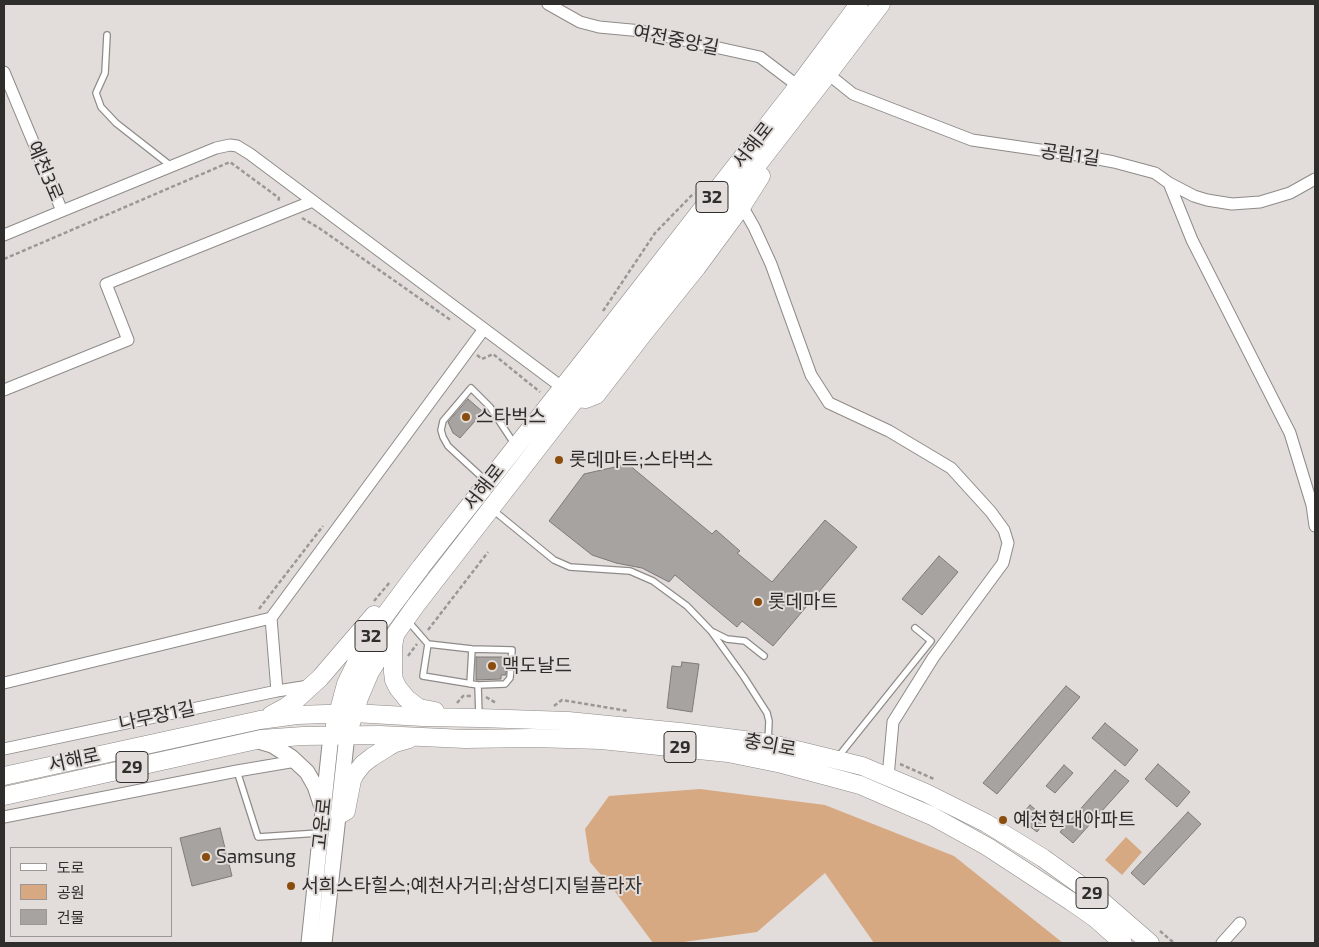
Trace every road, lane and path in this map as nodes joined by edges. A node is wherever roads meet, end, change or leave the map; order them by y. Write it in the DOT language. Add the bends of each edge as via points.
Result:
graph roads {
  1 [pos="548,4"];
  2 [pos="859,4"];
  3 [pos="881,4"];
  4 [pos="851,11"];
  5 [pos="107,36"];
  6 [pos="4,72"];
  7 [pos="828,74"];
  8 [pos="798,86"];
  9 [pos="171,166"];
  10 [pos="1315,179"];
  11 [pos="1169,183"];
  12 [pos="696,191"];
  13 [pos="313,201"];
  14 [pos="742,206"];
  15 [pos="62,211"];
  16 [pos="284,213"];
  17 [pos="655,233"];
  18 [pos="4,235"];
  19 [pos="660,237"];
  20 [pos="4,258"];
  21 [pos="600,314"];
  22 [pos="457,324"];
  23 [pos="484,329"];
  24 [pos="470,349"];
  25 [pos="564,389"];
  26 [pos="4,390"];
  27 [pos="516,446"];
  28 [pos="488,482"];
  29 [pos="491,509"];
  30 [pos="324,525"];
  31 [pos="1315,526"];
  32 [pos="420,568"];
  33 [pos="393,578"];
  34 [pos="368,607"];
  35 [pos="256,612"];
  36 [pos="271,618"];
  37 [pos="406,619"];
  38 [pos="380,622"];
  39 [pos="915,628"];
  40 [pos="711,631"];
  41 [pos="395,636"];
  42 [pos="428,644"];
  43 [pos="472,649"];
  44 [pos="764,656"];
  45 [pos="4,683"];
  46 [pos="470,684"];
  47 [pos="478,685"];
  48 [pos="311,686"];
  49 [pos="277,691"];
  50 [pos="346,714"];
  51 [pos="471,718"];
  52 [pos="260,720"];
  53 [pos="339,735"];
  54 [pos="422,737"];
  55 [pos="261,739"];
  56 [pos="465,739"];
  57 [pos="768,743"];
  58 [pos="4,749"];
  59 [pos="836,759"];
  60 [pos="296,762"];
  61 [pos="237,771"];
  62 [pos="4,776"];
  63 [pos="888,777"];
  64 [pos="4,796"];
  65 [pos="331,814"];
  66 [pos="4,817"];
  67 [pos="321,833"];
  68 [pos="1004,833"];
  69 [pos="993,850"];
  70 [pos="1240,923"];
  71 [pos="309,943"];
  72 [pos="324,943"];
  73 [pos="1123,943"];
  74 [pos="1150,943"];
  75 [pos="1222,943"];
  1 -- 8 [label="street, 여전중앙길" via="580,22 642,31 760,58"];
  2 -- 4 [label="main road, 서해로 / 32"];
  3 -- 7 [label="main road, 서해로 / 32"];
  4 -- 8 [label="main road, 서해로 / 32"];
  5 -- 9 [label="lane" via="105,73 96,93 102,107 116,123"];
  6 -- 15 [label="street, 예천3로"];
  7 -- 11 [label="street, 공림1길" via="853,94 972,140 1114,162 1156,173"];
  7 -- 14 [label="main road"];
  7 -- 25 [label="main road, 서해로 / 32"];
  8 -- 25 [label="main road, 서해로 / 32"];
  9 -- 13 [label="street" via="222,146 237,146"];
  9 -- 15 [label="street"];
  10 -- 11 [label="street, 공림1길" via="1290,193 1268,200 1232,204 1194,196"];
  11 -- 31 [label="street" via="1192,240 1290,433 1312,505"];
  12 -- 17 [label="path"];
  13 -- 16 [label="street"];
  13 -- 23 [label="street"];
  14 -- 25 [label="main road" via="596,396 586,399"];
  14 -- 63 [label="street" via="771,264 811,375 829,403 889,431 951,468 991,512 1004,530 1008,543 1003,563 933,658 894,722"];
  15 -- 18 [label="street, 예천3로"];
  16 -- 20 [label="path" via="277,206 279,198 230,162"];
  16 -- 22 [label="path" via="293,221 303,218 319,228"];
  16 -- 26 [label="street" via="106,284 128,340"];
  17 -- 19 [label="path"];
  17 -- 21 [label="path"];
  23 -- 24 [label="street"];
  23 -- 25 [label="street"];
  24 -- 25 [label="path" via="482,359 493,354 544,396"];
  24 -- 36 [label="street"];
  25 -- 27 [label="main road, 서해로 / 32"];
  25 -- 29 [label="main road, 서해로 / 32"];
  27 -- 28 [label="main road, 서해로 / 32"];
  27 -- 28 [label="lane" via="490,407 471,388 443,421 441,430 448,446"];
  28 -- 32 [label="main road, 서해로 / 32"];
  29 -- 37 [label="main road, 서해로 / 32"];
  29 -- 40 [label="lane" via="554,560 570,566 630,571 653,581 687,606"];
  30 -- 35 [label="path"];
  32 -- 38 [label="main road, 서해로 / 32"];
  32 -- 48 [label="main road" via="414,566"];
  33 -- 34 [label="path"];
  36 -- 45 [label="street"];
  36 -- 49 [label="street"];
  37 -- 41 [label="main road, 서해로 / 32"];
  37 -- 42 [label="lane"];
  38 -- 41 [label="main road" via="381,635"];
  38 -- 50 [label="main road, 서해로 / 32" via="360,653 346,684"];
  39 -- 59 [label="lane" via="931,640"];
  40 -- 44 [label="lane" via="727,639 745,641"];
  40 -- 57 [label="lane" via="767,713"];
  41 -- 50 [label="main road, 서해로"];
  41 -- 51 [label="main road, 32" via="393,672 402,694 419,708"];
  42 -- 43 [label="lane"];
  42 -- 46 [label="lane" via="423,676"];
  43 -- 46 [label="lane"];
  43 -- 47 [label="lane" via="512,650 508,682"];
  46 -- 47 [label="lane"];
  47 -- 51 [label="lane"];
  48 -- 49 [label="street, 나무장1길"];
  48 -- 52 [label="main road" via="286,707"];
  49 -- 58 [label="street, 나무장1길"];
  50 -- 51 [label="main road, 충의로 / 29"];
  50 -- 52 [label="main road, 서해로 / 29"];
  50 -- 53 [label="main road, 32"];
  51 -- 56 [label="main road" via="456,727"];
  51 -- 57 [label="main road, 충의로 / 29" via="568,721"];
  52 -- 55 [label="main road" via="266,730"];
  52 -- 62 [label="main road, 서해로 / 29"];
  53 -- 54 [label="main road, 충의로 / 29"];
  53 -- 55 [label="main road, 서해로 / 29"];
  53 -- 65 [label="main road, 고운로"];
  54 -- 56 [label="main road, 충의로 / 29"];
  54 -- 65 [label="main road" via="395,743 363,764 352,780 346,811"];
  55 -- 60 [label="main road"];
  55 -- 64 [label="main road, 서해로 / 29"];
  56 -- 69 [label="main road, 충의로 / 29" via="601,740 728,753 782,764 860,785 932,816"];
  57 -- 59 [label="main road, 충의로 / 29"];
  59 -- 63 [label="main road, 충의로 / 29"];
  60 -- 61 [label="street"];
  60 -- 65 [label="main road" via="312,779"];
  61 -- 66 [label="street"];
  61 -- 67 [label="lane" via="258,836"];
  63 -- 68 [label="main road, 충의로 / 29"];
  65 -- 67 [label="main road, 고운로"];
  65 -- 72 [label="main road, 고운로"];
  67 -- 71 [label="main road, 고운로"];
  68 -- 69 [label="main road" via="1002,846"];
  68 -- 74 [label="main road, 충의로 / 29" via="1097,897"];
  69 -- 73 [label="main road, 충의로 / 29" via="1095,918"];
  70 -- 75 [label="street"];
}
